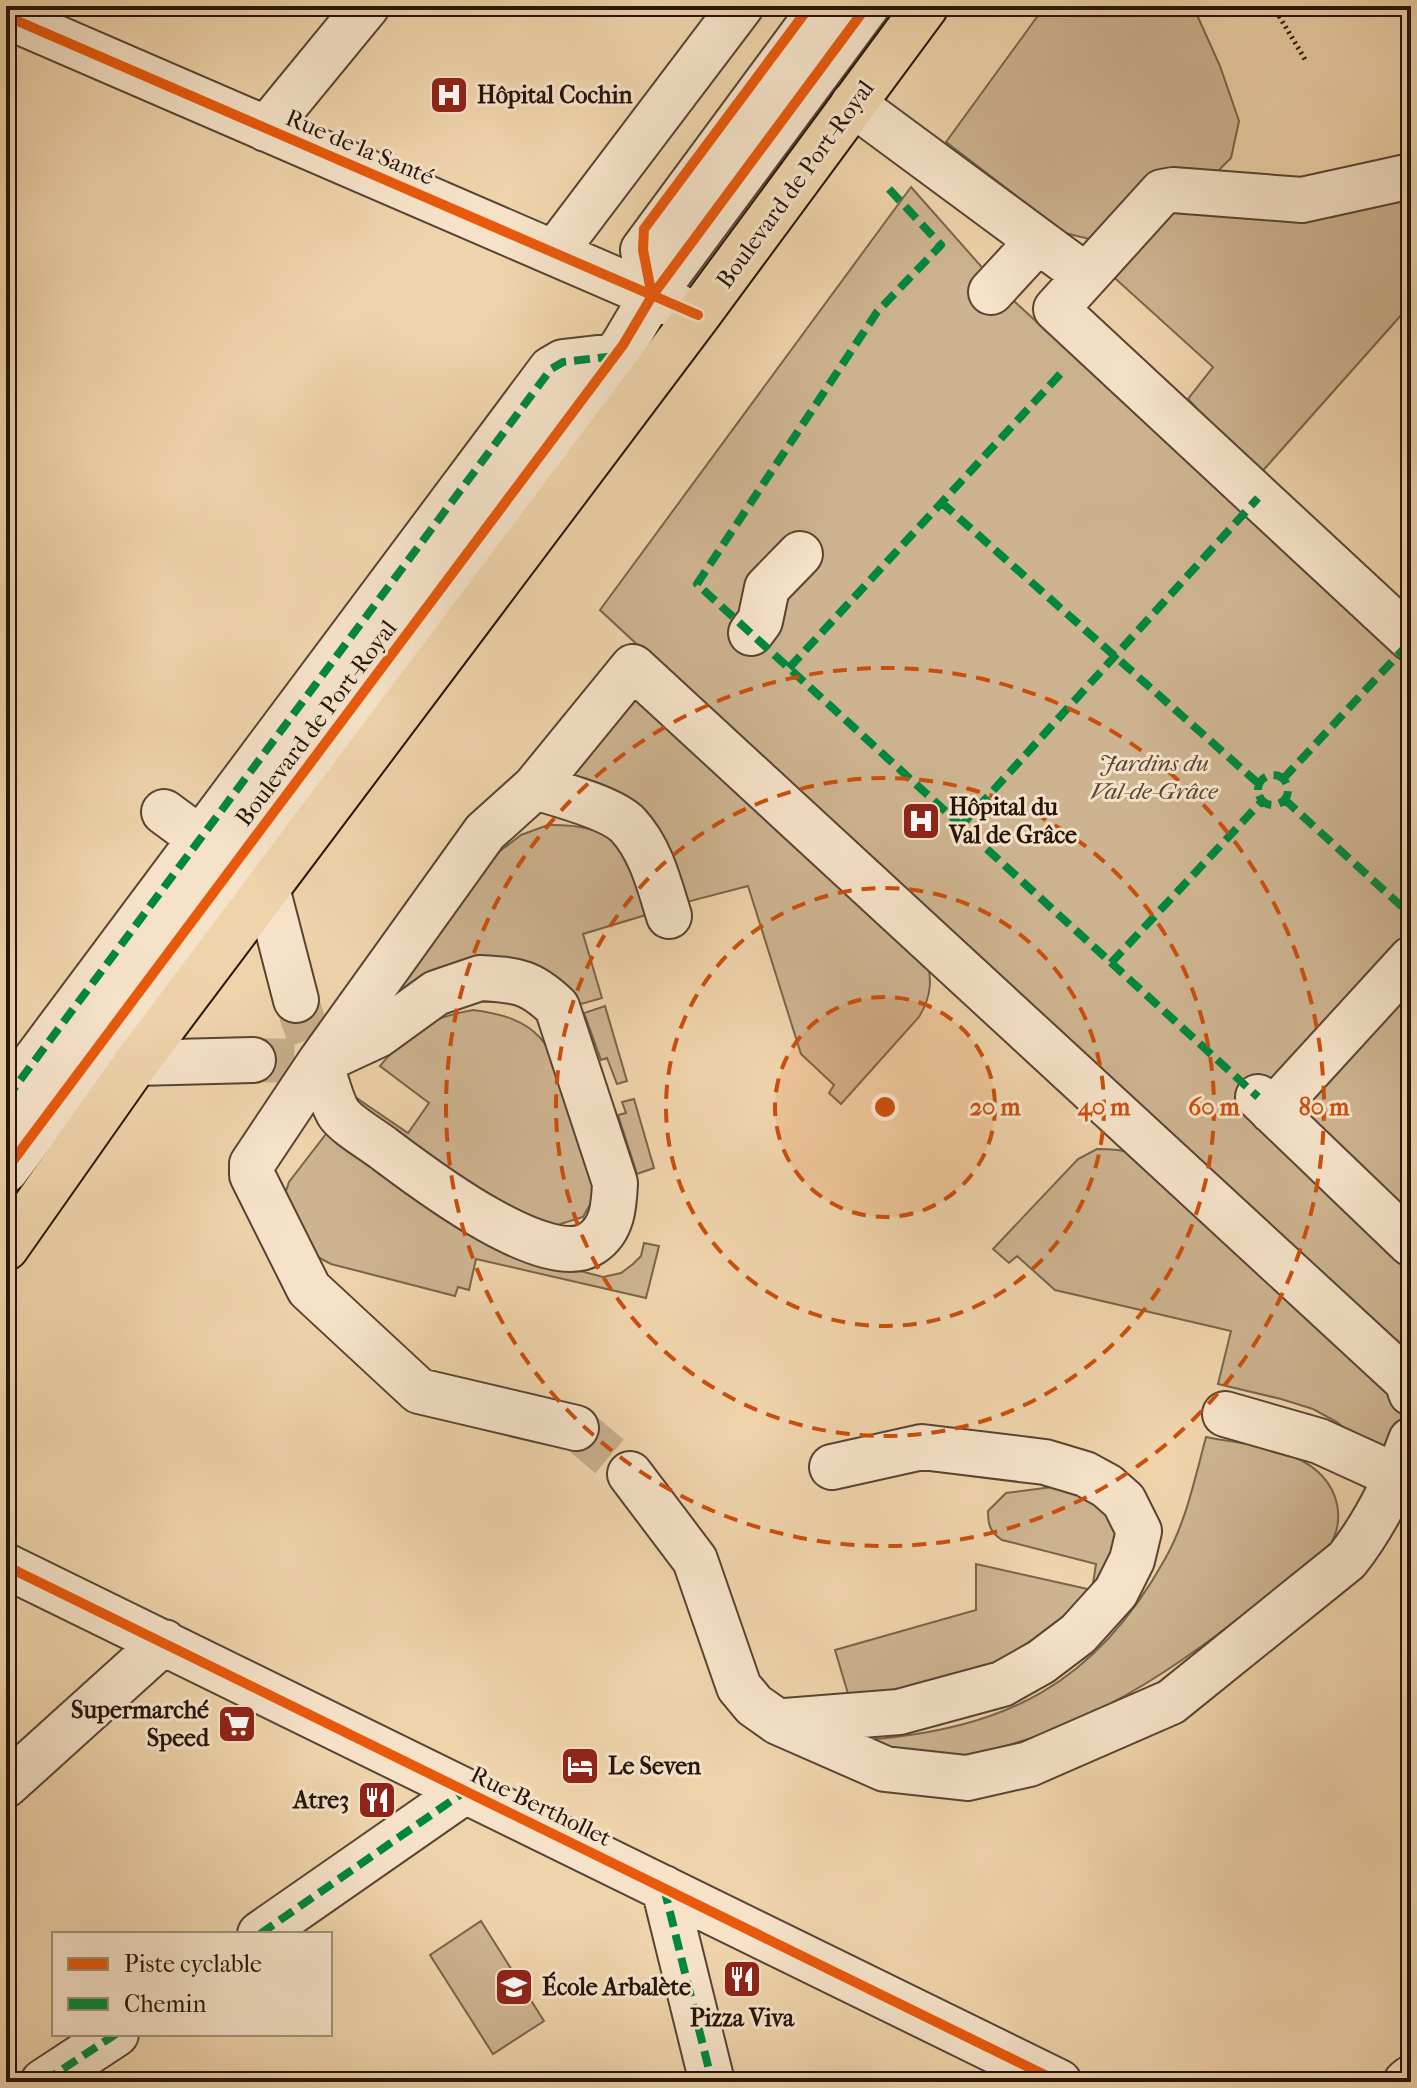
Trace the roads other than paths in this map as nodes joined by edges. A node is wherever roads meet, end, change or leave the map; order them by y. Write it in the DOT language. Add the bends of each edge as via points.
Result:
graph roads {
  1 [pos="367,6"];
  2 [pos="741,6"];
  3 [pos="823,6"];
  4 [pos="867,6"];
  5 [pos="926,6"];
  6 [pos="6,16"];
  7 [pos="853,104"];
  8 [pos="266,129"];
  9 [pos="1411,176"];
  10 [pos="1038,241"];
  11 [pos="554,253"];
  12 [pos="1086,276"];
  13 [pos="991,292"];
  14 [pos="652,296"];
  15 [pos="698,315"];
  16 [pos="615,356"];
  17 [pos="800,554"];
  18 [pos="751,633"];
  19 [pos="1411,639"];
  20 [pos="535,787"];
  21 [pos="164,812"];
  22 [pos="199,839"];
  23 [pos="251,876"];
  24 [pos="669,916"];
  25 [pos="1411,959"];
  26 [pos="295,1045"];
  27 [pos="136,1063"];
  28 [pos="6,1099"];
  29 [pos="6,1170"];
  30 [pos="1411,1244"];
  31 [pos="6,1248"];
  32 [pos="1411,1393"];
  33 [pos="1225,1414"];
  34 [pos="576,1428"];
  35 [pos="1407,1465"];
  36 [pos="832,1467"];
  37 [pos="630,1474"];
  38 [pos="6,1566"];
  39 [pos="164,1642"];
  40 [pos="778,1722"];
  41 [pos="6,1785"];
  42 [pos="464,1792"];
  43 [pos="664,1888"];
  44 [pos="263,1932"];
  45 [pos="113,2036"];
  46 [pos="1411,2078"];
  47 [pos="43,2082"];
  48 [pos="712,2082"];
  49 [pos="1059,2082"];
  50 [pos="1406,2082"];
  1 -- 8 [label="street"];
  2 -- 11 [label="street"];
  3 -- 14 [label="street" via="643,250"];
  4 -- 14 [label="street, Boulevard de Port-Royal"];
  5 -- 7 [label="main road, Boulevard de Port-Royal"];
  6 -- 8 [label="street, Rue de la Santé"];
  7 -- 10 [label="street"];
  7 -- 15 [label="main road, Boulevard de Port-Royal"];
  8 -- 11 [label="street, Rue de la Santé"];
  9 -- 12 [label="street" via="1302,200 1162,192"];
  10 -- 12 [label="street"];
  10 -- 13 [label="street"];
  11 -- 14 [label="street, Rue de la Santé"];
  12 -- 19 [label="street" via="1056,309"];
  14 -- 15 [label="street, Rue de la Santé"];
  14 -- 16 [label="street, Boulevard de Port-Royal"];
  15 -- 23 [label="main road, Boulevard de Port-Royal"];
  16 -- 22 [label="street, Boulevard de Port-Royal" via="563,362 551,369"];
  16 -- 23 [label="street, Boulevard de Port-Royal"];
  17 -- 18 [label="street" via="767,588 760,621"];
  20 -- 24 [label="street" via="626,823 652,861"];
  20 -- 26 [label="street" via="485,832"];
  20 -- 32 [label="street" via="633,667 1407,1381"];
  21 -- 22 [label="street"];
  22 -- 23 [label="street"];
  22 -- 28 [label="street, Boulevard de Port-Royal"];
  23 -- 26 [label="street"];
  23 -- 27 [label="main road, Boulevard de Port-Royal"];
  23 -- 29 [label="street, Boulevard de Port-Royal"];
  25 -- 30 [label="street" via="1265,1104"];
  26 -- 26 [label="street" via="340,1115 473,1211 564,1250 590,1245 605,1231 614,1209 615,1183 557,1007 538,989 512,979 480,978 436,993 378,1035"];
  26 -- 27 [label="street"];
  26 -- 34 [label="street" via="252,1175 309,1289 419,1391"];
  27 -- 31 [label="main road, Boulevard de Port-Royal"];
  33 -- 35 [label="street"];
  35 -- 40 [label="street" via="1347,1560 1171,1702 1029,1764 967,1778 885,1769"];
  36 -- 40 [label="street" via="922,1447 1045,1462 1107,1486 1124,1501 1139,1531 1116,1592 1078,1634 1002,1684 899,1712"];
  37 -- 40 [label="street" via="695,1560 739,1687"];
  38 -- 39 [label="street, Rue Berthollet"];
  39 -- 41 [label="street"];
  39 -- 42 [label="street, Rue Berthollet"];
  42 -- 43 [label="street, Rue Berthollet"];
  42 -- 44 [label="street"];
  43 -- 48 [label="street"];
  43 -- 49 [label="street, Rue Berthollet"];
  45 -- 47 [label="street"];
  46 -- 50 [label="street"];
}
